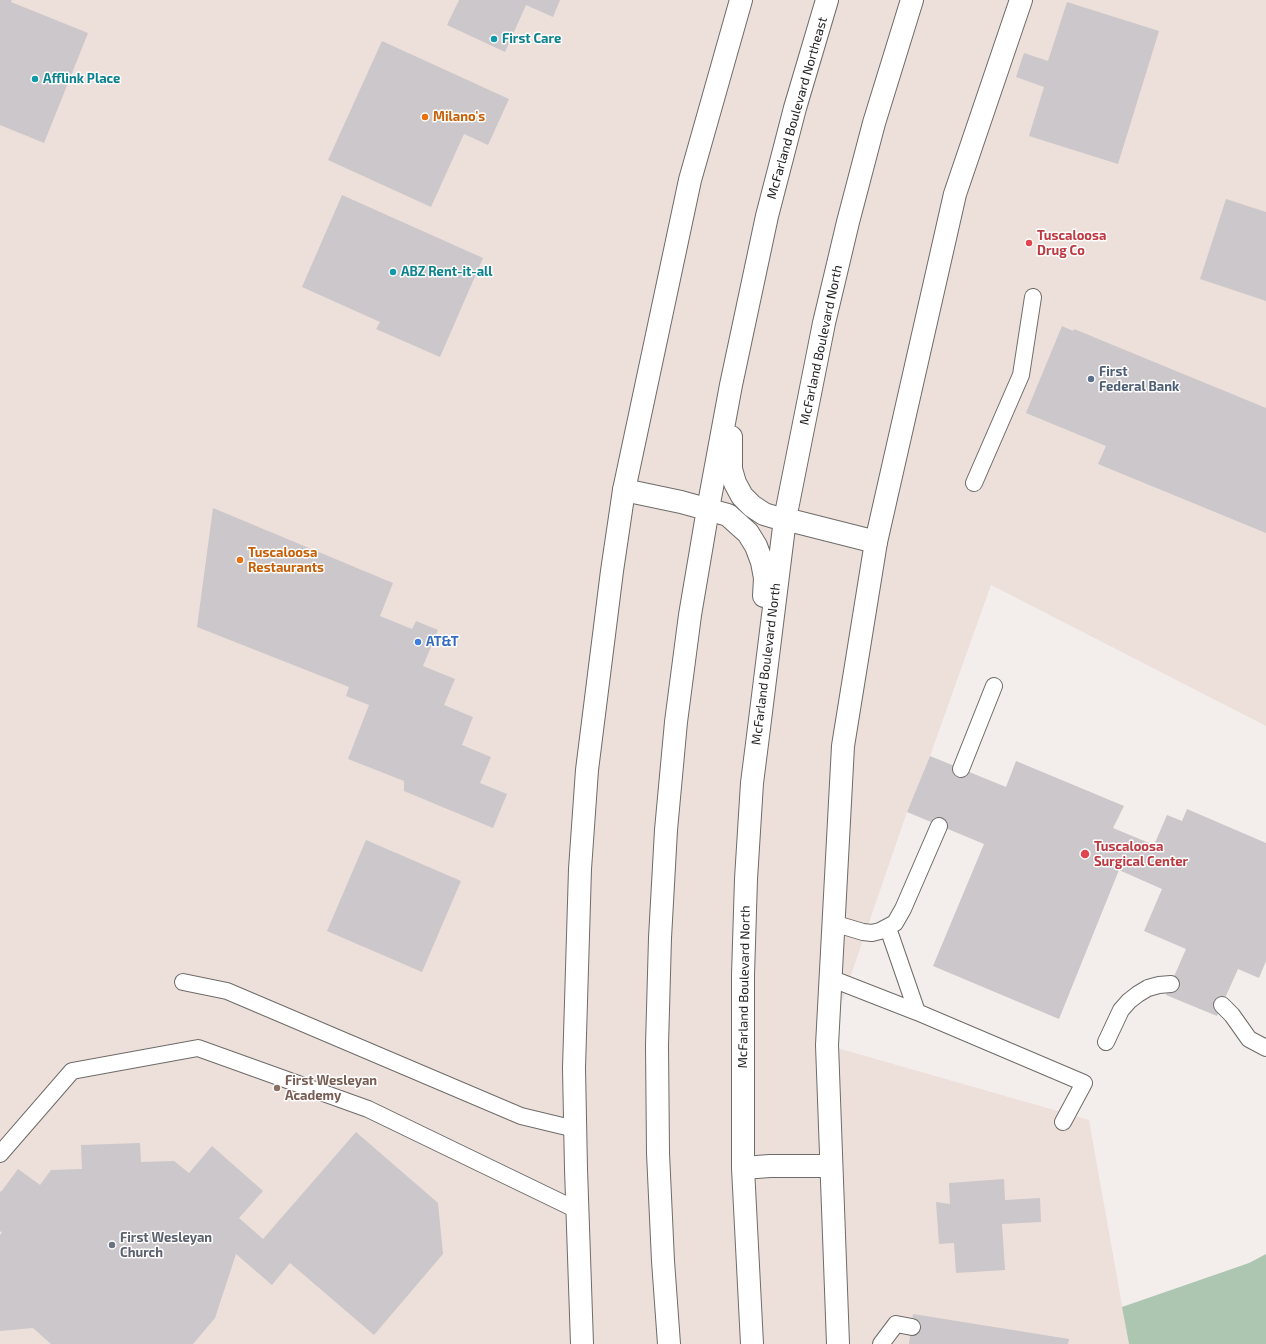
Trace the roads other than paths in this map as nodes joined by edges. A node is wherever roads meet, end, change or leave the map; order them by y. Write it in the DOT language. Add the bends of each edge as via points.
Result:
graph roads {
  1 [pos="741,0"];
  2 [pos="827,0"];
  3 [pos="912,0"];
  4 [pos="1021,0"];
  5 [pos="1033,297"];
  6 [pos="731,385"];
  7 [pos="974,483"];
  8 [pos="624,490"];
  9 [pos="708,509"];
  10 [pos="785,519"];
  11 [pos="876,542"];
  12 [pos="767,655"];
  13 [pos="994,686"];
  14 [pos="961,769"];
  15 [pos="939,826"];
  16 [pos="833,922"];
  17 [pos="888,928"];
  18 [pos="830,978"];
  19 [pos="183,982"];
  20 [pos="1171,984"];
  21 [pos="1222,1005"];
  22 [pos="917,1012"];
  23 [pos="1106,1042"];
  24 [pos="1266,1048"];
  25 [pos="1063,1122"];
  26 [pos="575,1128"];
  27 [pos="0,1154"];
  28 [pos="831,1166"];
  29 [pos="743,1168"];
  30 [pos="577,1210"];
  31 [pos="912,1327"];
  32 [pos="582,1344"];
  33 [pos="669,1344"];
  34 [pos="752,1344"];
  35 [pos="838,1344"];
  36 [pos="881,1344"];
  1 -- 8 [label="main road" via="690,180"];
  2 -- 6 [label="main road, McFarland Boulevard Northeast" via="767,216"];
  3 -- 10 [label="main road, McFarland Boulevard North" via="874,123 848,222 824,323"];
  4 -- 11 [label="main road" via="955,194"];
  5 -- 7 [label="lane" via="1021,375"];
  6 -- 9 [label="main road"];
  6 -- 10 [label="main road" via="731,469 735,483 742,496 752,506 764,514"];
  8 -- 9 [label="main road"];
  8 -- 26 [label="main road" via="588,770 580,869 574,1068"];
  9 -- 12 [label="main road" via="728,515 748,533 756,546 765,578"];
  9 -- 33 [label="main road" via="690,615 676,722 660,938 657,1045 658,1153 662,1261"];
  10 -- 11 [label="main road"];
  10 -- 12 [label="main road, McFarland Boulevard North"];
  11 -- 16 [label="main road" via="843,746"];
  12 -- 29 [label="main road, McFarland Boulevard North" via="752,783 746,879 743,975"];
  13 -- 14 [label="lane"];
  15 -- 17 [label="lane" via="900,916"];
  16 -- 17 [label="lane" via="863,932 880,932"];
  16 -- 18 [label="main road"];
  17 -- 22 [label="lane"];
  18 -- 22 [label="lane"];
  18 -- 28 [label="main road" via="826,1045"];
  19 -- 26 [label="lane" via="227,991 521,1116"];
  20 -- 23 [label="lane" via="1148,988 1129,1001"];
  21 -- 24 [label="lane" via="1249,1038"];
  22 -- 25 [label="lane" via="1084,1083"];
  26 -- 30 [label="main road"];
  27 -- 30 [label="lane" via="72,1071 198,1048 368,1109"];
  28 -- 29 [label="main road"];
  28 -- 35 [label="main road"];
  29 -- 34 [label="main road, McFarland Boulevard North"];
  30 -- 32 [label="main road"];
  31 -- 36 [label="lane" via="896,1324"];
}
